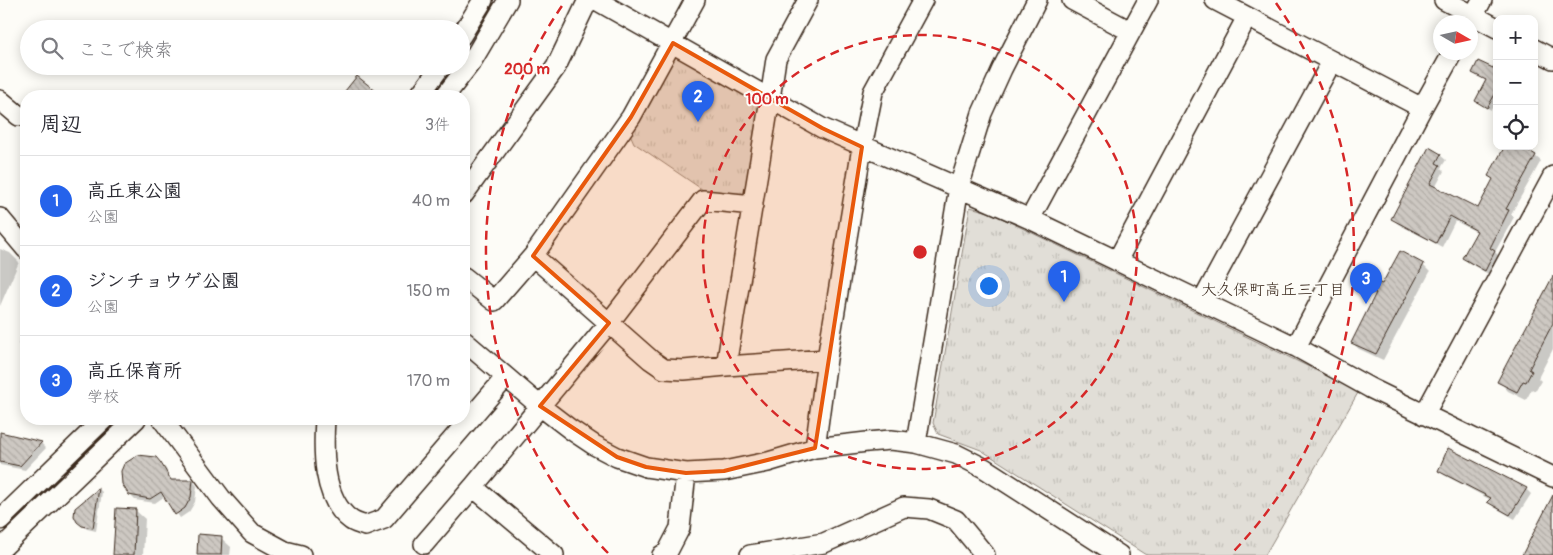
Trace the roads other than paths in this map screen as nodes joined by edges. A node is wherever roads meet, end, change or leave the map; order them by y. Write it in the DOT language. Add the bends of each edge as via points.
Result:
graph roads {
  1 [pos="483,0"];
  2 [pos="508,0"];
  3 [pos="588,0"];
  4 [pos="596,0"];
  5 [pos="695,0"];
  6 [pos="808,0"];
  7 [pos="923,0"];
  8 [pos="1037,0"];
  9 [pos="1072,0"];
  10 [pos="1148,0"];
  11 [pos="1215,0"];
  12 [pos="1444,0"];
  13 [pos="1475,13"];
  14 [pos="1247,16"];
  15 [pos="470,21"];
  16 [pos="1493,25"];
  17 [pos="1130,31"];
  18 [pos="673,43"];
  19 [pos="1538,51"];
  20 [pos="1553,59"];
  21 [pos="1449,60"];
  22 [pos="1332,61"];
  23 [pos="470,64"];
  24 [pos="435,75"];
  25 [pos="461,75"];
  26 [pos="424,90"];
  27 [pos="450,90"];
  28 [pos="770,99"];
  29 [pos="0,100"];
  30 [pos="1422,108"];
  31 [pos="20,116"];
  32 [pos="862,147"];
  33 [pos="1553,176"];
  34 [pos="470,186"];
  35 [pos="959,187"];
  36 [pos="753,205"];
  37 [pos="0,218"];
  38 [pos="1030,219"];
  39 [pos="20,242"];
  40 [pos="533,256"];
  41 [pos="1117,261"];
  42 [pos="470,282"];
  43 [pos="1202,302"];
  44 [pos="609,324"];
  45 [pos="470,346"];
  46 [pos="1296,347"];
  47 [pos="827,359"];
  48 [pos="726,366"];
  49 [pos="506,377"];
  50 [pos="540,406"];
  51 [pos="470,407"];
  52 [pos="1424,415"];
  53 [pos="98,425"];
  54 [pos="130,425"];
  55 [pos="166,425"];
  56 [pos="324,425"];
  57 [pos="456,425"];
  58 [pos="916,443"];
  59 [pos="815,448"];
  60 [pos="686,473"];
  61 [pos="1553,477"];
  62 [pos="473,486"];
  63 [pos="0,520"];
  64 [pos="424,544"];
  65 [pos="0,550"];
  66 [pos="300,555"];
  67 [pos="554,555"];
  68 [pos="662,555"];
  69 [pos="750,555"];
  70 [pos="985,555"];
  71 [pos="1119,555"];
  1 -- 15 [label="street"];
  2 -- 23 [label="street"];
  3 -- 34 [label="street" via="556,67"];
  4 -- 18 [label="street"];
  5 -- 18 [label="street"];
  6 -- 28 [label="street" via="776,59"];
  7 -- 32 [label="street" via="873,92"];
  8 -- 35 [label="street" via="982,113"];
  9 -- 17 [label="street"];
  10 -- 17 [label="street"];
  11 -- 14 [label="street"];
  12 -- 13 [label="street"];
  13 -- 16 [label="street"];
  14 -- 22 [label="street"];
  14 -- 41 [label="street"];
  17 -- 38 [label="street"];
  18 -- 28 [label="street"];
  18 -- 40 [label="street" via="631,117"];
  19 -- 20 [label="street"];
  21 -- 30 [label="street"];
  22 -- 30 [label="street"];
  22 -- 43 [label="street"];
  24 -- 26 [label="street"];
  25 -- 27 [label="street"];
  28 -- 32 [label="street"];
  28 -- 36 [label="street"];
  29 -- 31 [label="street"];
  30 -- 46 [label="street"];
  32 -- 35 [label="street"];
  32 -- 47 [label="street"];
  33 -- 52 [label="street"];
  35 -- 38 [label="street"];
  35 -- 58 [label="street"];
  36 -- 44 [label="street" via="703,200"];
  36 -- 48 [label="street"];
  37 -- 39 [label="street"];
  38 -- 41 [label="street"];
  40 -- 42 [label="street" via="494,301"];
  40 -- 44 [label="street"];
  41 -- 43 [label="street"];
  43 -- 46 [label="street"];
  44 -- 48 [label="street" via="664,369"];
  44 -- 50 [label="street"];
  45 -- 49 [label="street"];
  46 -- 52 [label="street"];
  47 -- 48 [label="street"];
  47 -- 59 [label="street"];
  49 -- 50 [label="street"];
  49 -- 51 [label="street"];
  50 -- 60 [label="street" via="616,457 646,467"];
  50 -- 62 [label="street"];
  52 -- 61 [label="street"];
  53 -- 63 [label="street"];
  54 -- 65 [label="street"];
  55 -- 66 [label="street" via="221,498 252,533 285,551"];
  56 -- 57 [label="street" via="327,477 337,505 352,520 366,526 384,519"];
  58 -- 59 [label="street" via="891,440"];
  58 -- 71 [label="street" via="956,454 984,468"];
  59 -- 60 [label="street" via="724,472"];
  60 -- 68 [label="street" via="680,528 667,553"];
  62 -- 64 [label="street"];
  62 -- 67 [label="street"];
  69 -- 70 [label="street" via="824,543 904,507 929,509 956,520"];
}
